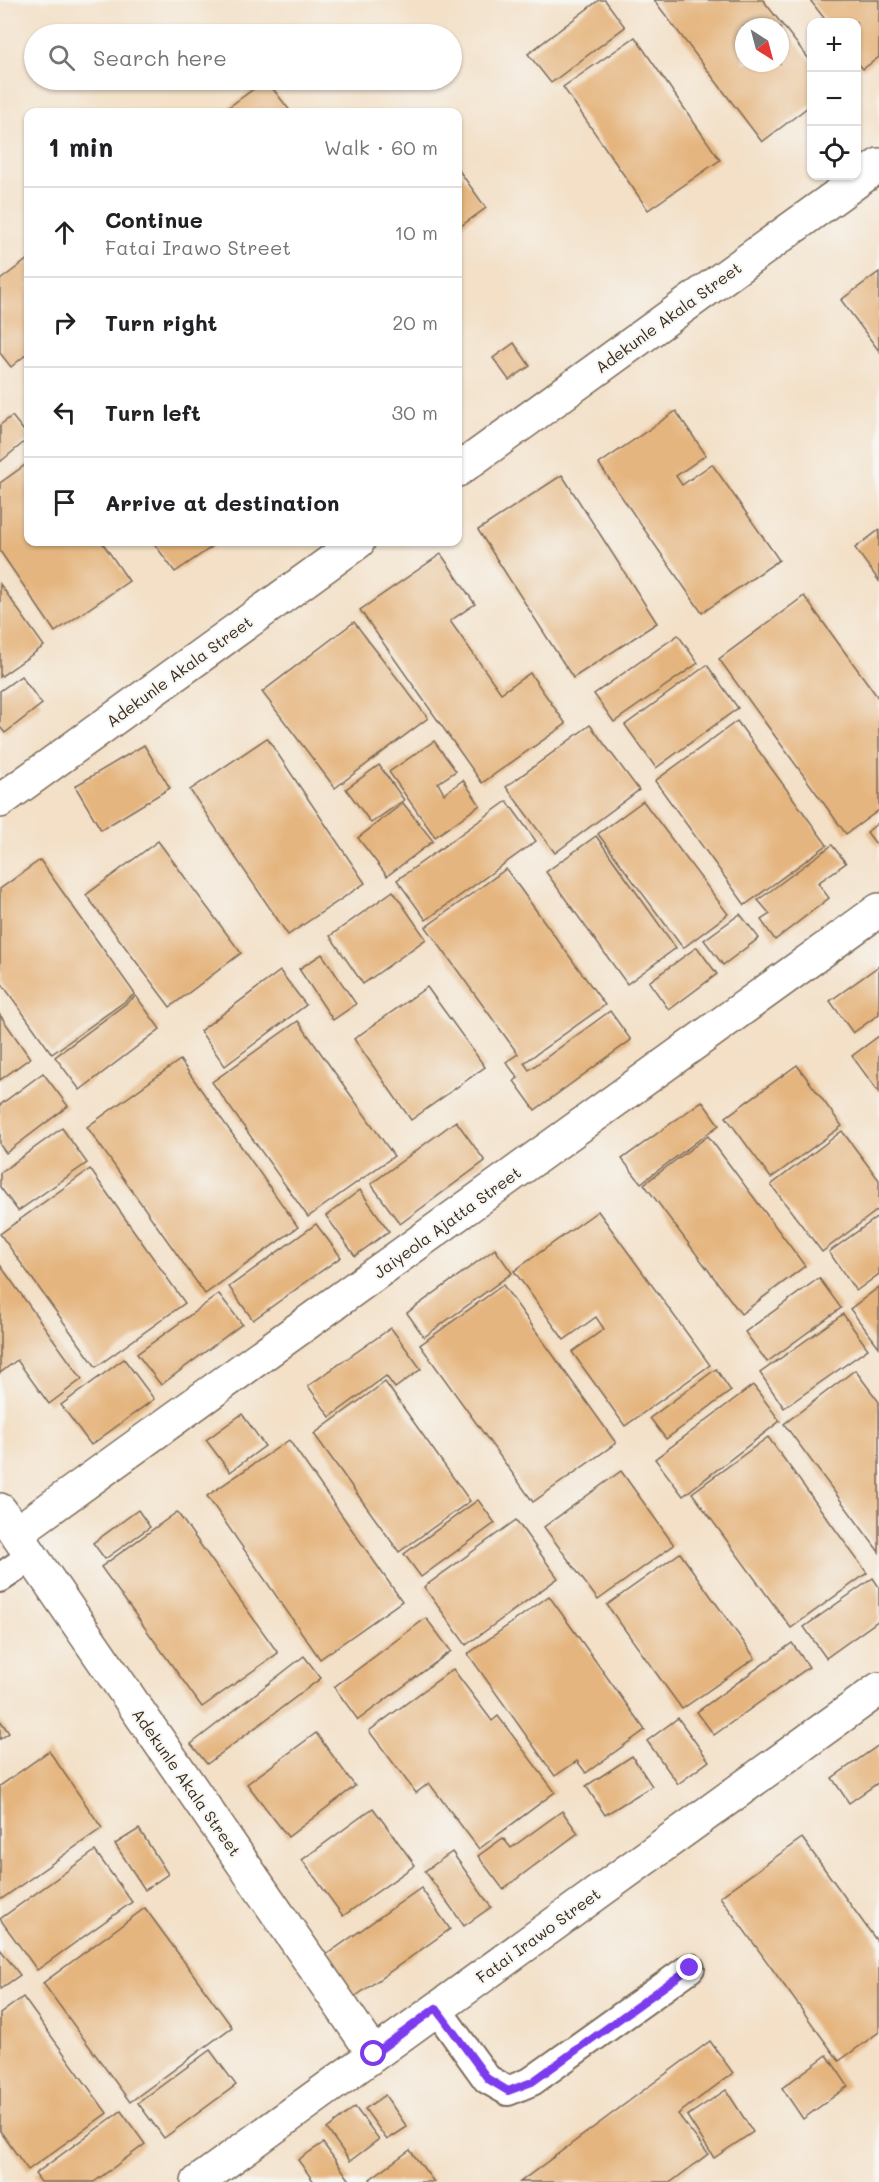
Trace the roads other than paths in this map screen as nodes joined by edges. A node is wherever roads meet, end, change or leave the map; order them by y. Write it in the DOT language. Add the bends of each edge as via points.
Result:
graph roads {
  1 [pos="879,165"];
  2 [pos="462,467"];
  3 [pos="352,546"];
  4 [pos="2,796"];
  5 [pos="879,910"];
  6 [pos="16,1533"];
  7 [pos="0,1578"];
  8 [pos="879,1689"];
  9 [pos="690,1968"];
  10 [pos="436,2008"];
  11 [pos="374,2054"];
  12 [pos="240,2170"];
  13 [pos="198,2182"];
  1 -- 2 [label="street, Adekunle Akala Street"];
  3 -- 4 [label="street, Adekunle Akala Street"];
  5 -- 6 [label="street, Jaiyeola Ajatta Street"];
  6 -- 7 [label="lane"];
  6 -- 11 [label="street, Adekunle Akala Street"];
  8 -- 10 [label="street, Fatai Irawo Street"];
  9 -- 10 [label="lane" via="532,2082 508,2091 488,2079"];
  10 -- 11 [label="street, Fatai Irawo Street"];
  11 -- 12 [label="street, Fatai Irawo Street"];
  12 -- 13 [label="street, Fatai Irawo Street"];
}
